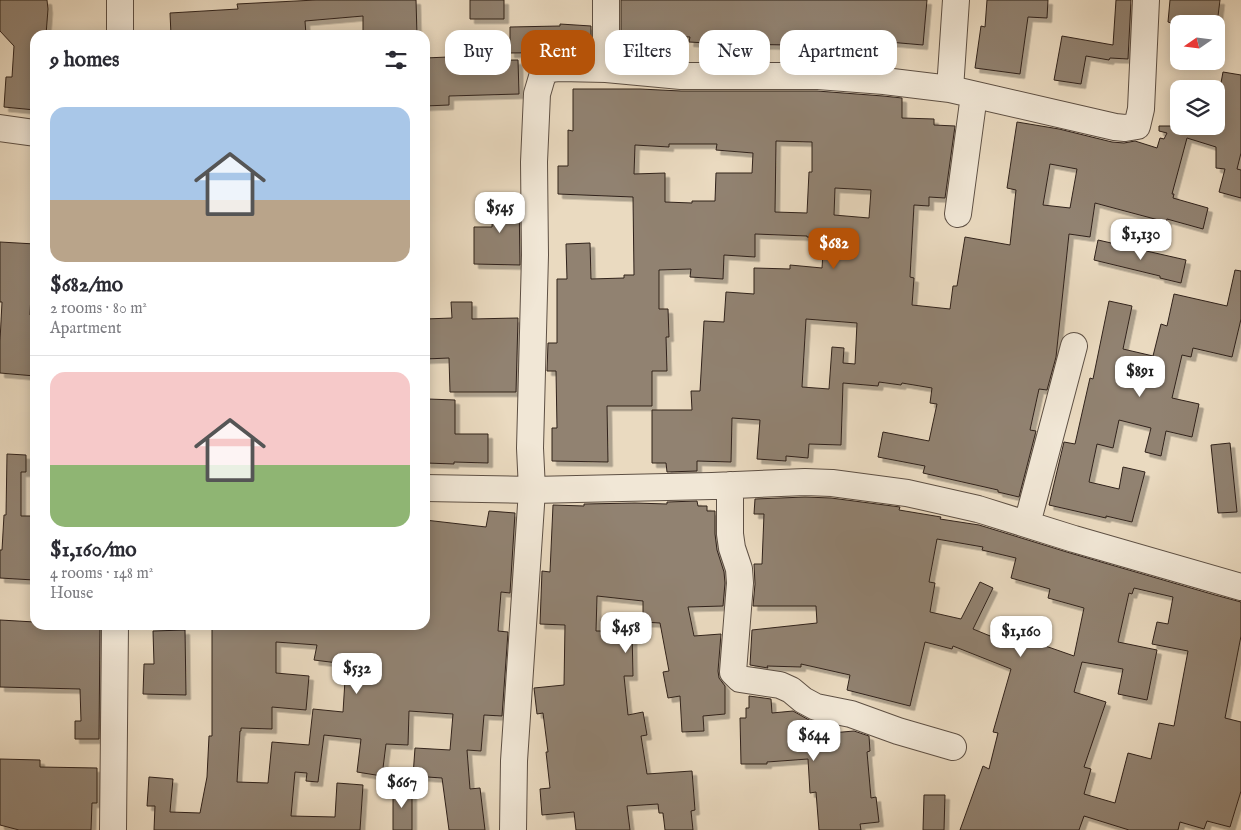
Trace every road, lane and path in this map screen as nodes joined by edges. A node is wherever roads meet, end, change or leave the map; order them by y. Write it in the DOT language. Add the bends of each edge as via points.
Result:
graph roads {
  1 [pos="120,0"];
  2 [pos="606,0"];
  3 [pos="956,0"];
  4 [pos="1146,0"];
  5 [pos="120,30"];
  6 [pos="606,30"];
  7 [pos="605,69"];
  8 [pos="670,75"];
  9 [pos="962,92"];
  10 [pos="0,128"];
  11 [pos="30,132"];
  12 [pos="958,214"];
  13 [pos="1074,346"];
  14 [pos="730,485"];
  15 [pos="430,488"];
  16 [pos="532,490"];
  17 [pos="1027,524"];
  18 [pos="1241,587"];
  19 [pos="115,630"];
  20 [pos="953,747"];
  21 [pos="113,830"];
  22 [pos="514,830"];
  1 -- 5 [label="street"];
  2 -- 6 [label="street"];
  3 -- 9 [label="street"];
  4 -- 9 [label="street" via="1141,109 1137,126 1115,127"];
  7 -- 16 [label="street" via="548,69 542,76 537,94 530,448"];
  8 -- 9 [label="street" via="818,76"];
  9 -- 12 [label="street"];
  10 -- 11 [label="street"];
  13 -- 17 [label="street"];
  14 -- 16 [label="street"];
  14 -- 17 [label="street" via="832,483 907,493"];
  14 -- 20 [label="street" via="730,534 740,583 733,672 736,676 780,685 816,707 851,714 898,732"];
  15 -- 16 [label="street"];
  16 -- 22 [label="street" via="514,761"];
  17 -- 18 [label="street"];
  19 -- 21 [label="street"];
}
